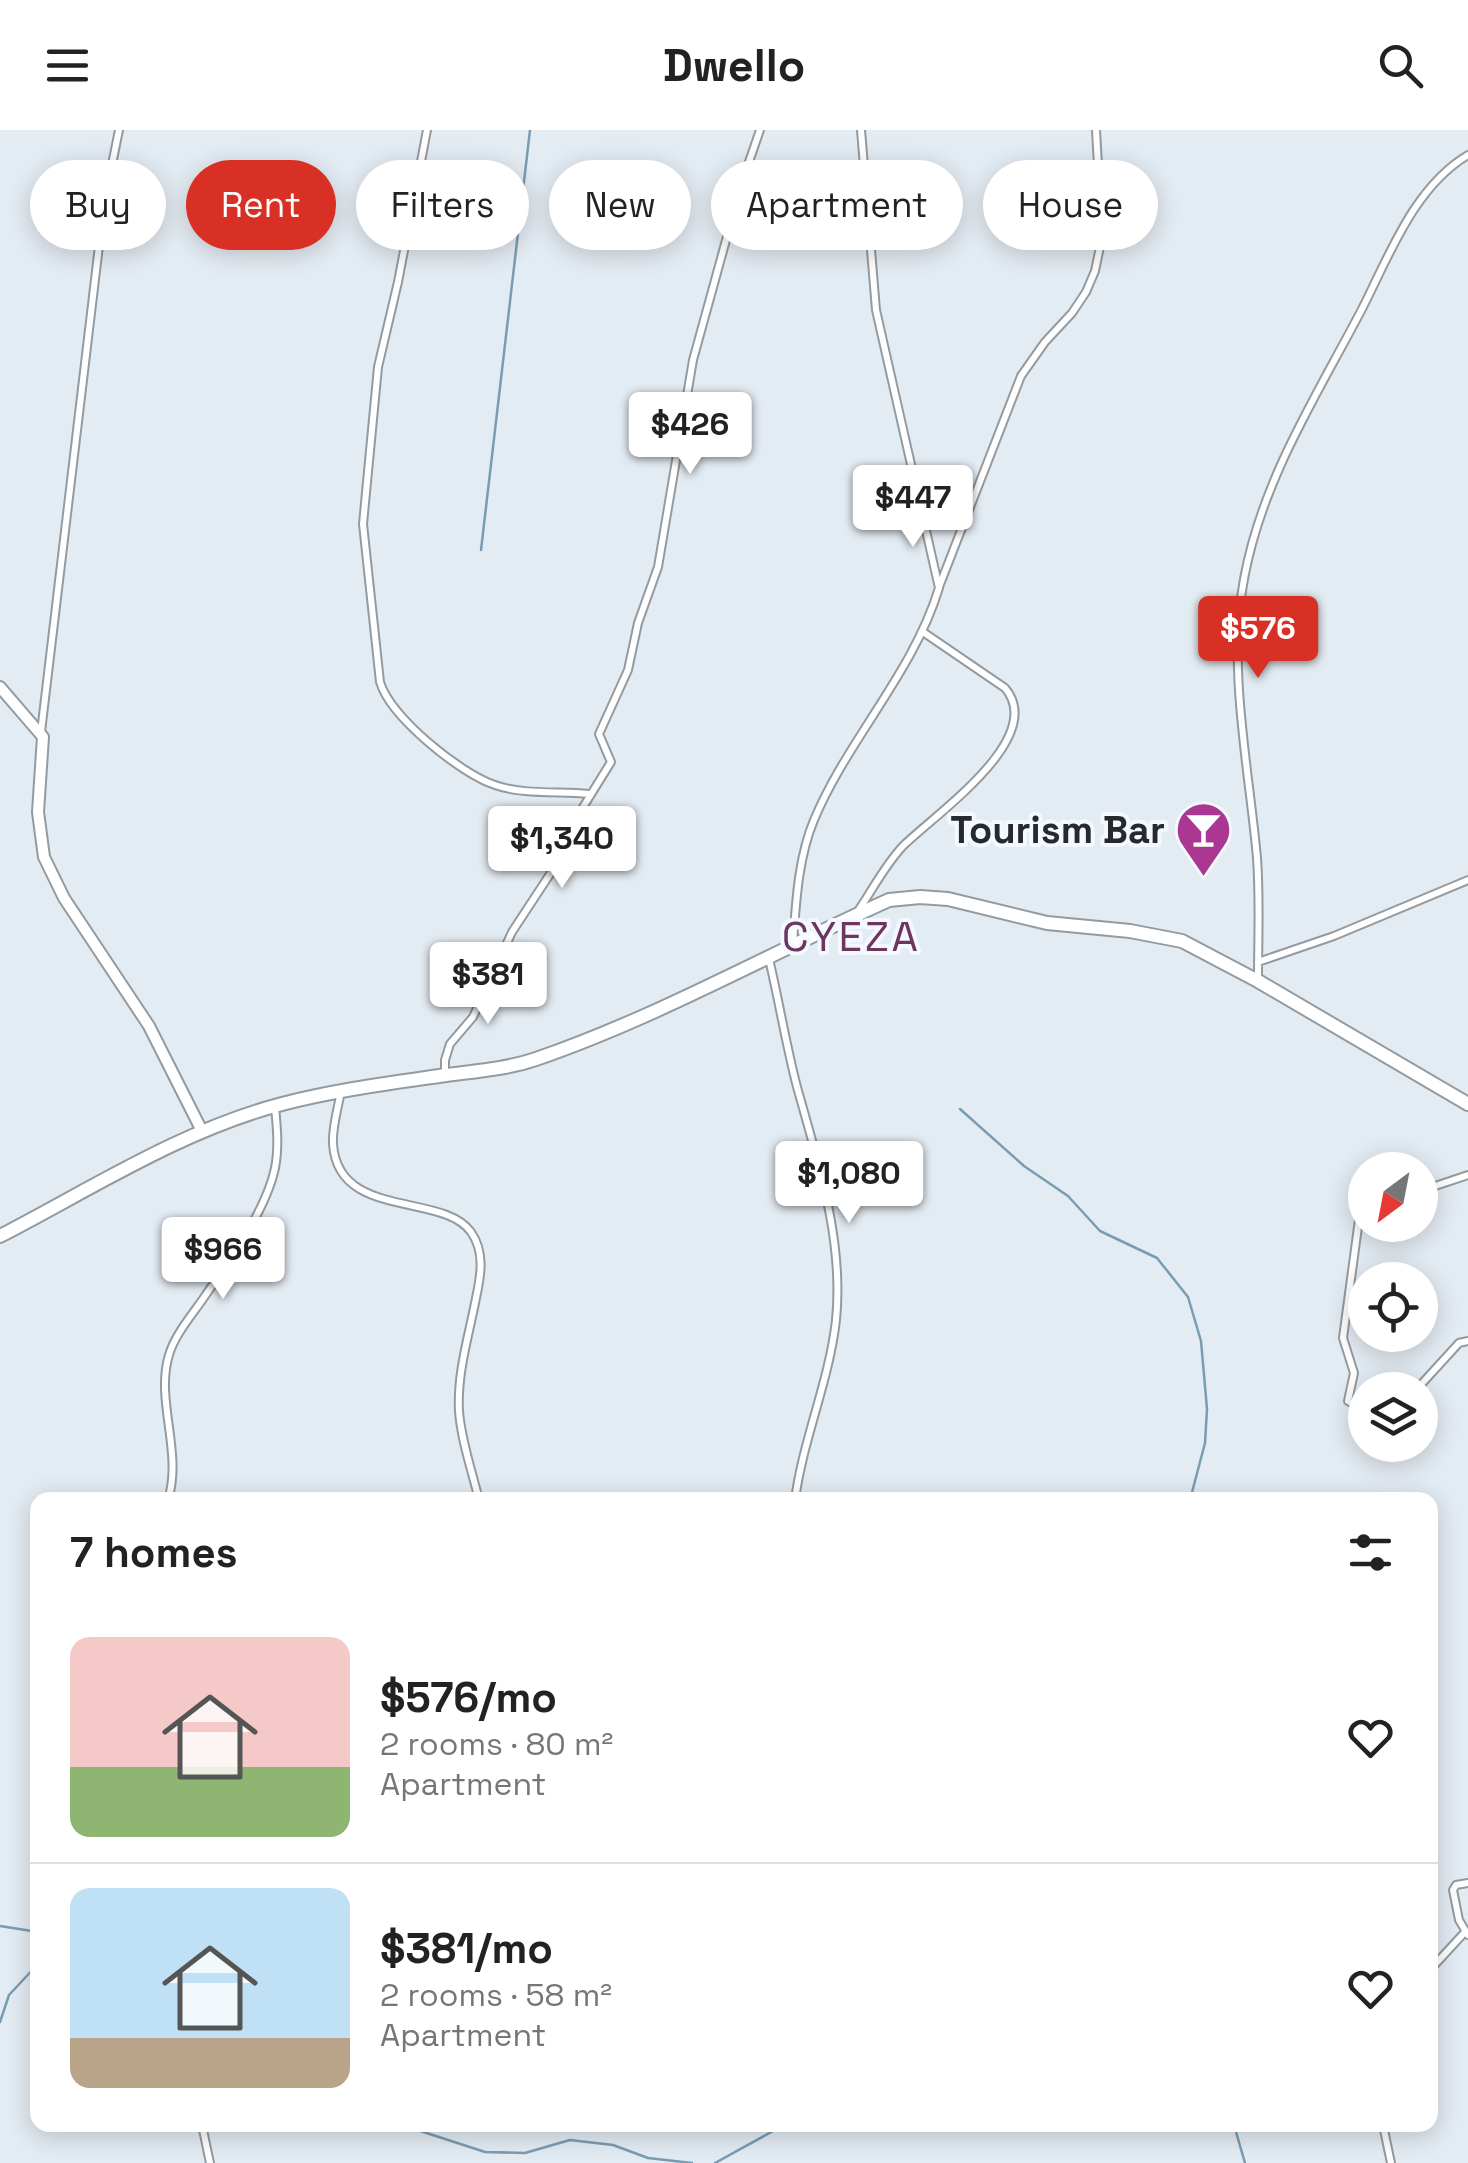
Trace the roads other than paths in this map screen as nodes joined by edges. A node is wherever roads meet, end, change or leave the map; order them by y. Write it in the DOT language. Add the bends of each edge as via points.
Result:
graph roads {
  1 [pos="119,130"];
  2 [pos="426,130"];
  3 [pos="760,130"];
  4 [pos="861,130"];
  5 [pos="1096,130"];
  6 [pos="1468,155"];
  7 [pos="939,588"];
  8 [pos="924,632"];
  9 [pos="0,686"];
  10 [pos="42,732"];
  11 [pos="589,794"];
  12 [pos="1468,880"];
  13 [pos="854,916"];
  14 [pos="793,943"];
  15 [pos="768,956"];
  16 [pos="1258,962"];
  17 [pos="1258,981"];
  18 [pos="445,1075"];
  19 [pos="341,1090"];
  20 [pos="1468,1104"];
  21 [pos="275,1105"];
  22 [pos="202,1132"];
  23 [pos="1468,1174"];
  24 [pos="1438,1185"];
  25 [pos="0,1236"];
  26 [pos="1356,1242"];
  27 [pos="1468,1341"];
  28 [pos="1354,1372"];
  29 [pos="1432,1372"];
  30 [pos="170,1492"];
  31 [pos="477,1492"];
  32 [pos="795,1492"];
  33 [pos="1468,1883"];
  34 [pos="1466,1933"];
  35 [pos="1438,1962"];
  36 [pos="203,2132"];
  37 [pos="1384,2132"];
  38 [pos="210,2163"];
  39 [pos="1391,2163"];
  1 -- 10 [label="street" via="104,204"];
  2 -- 11 [label="street" via="378,367 364,524 380,682 411,724 482,780"];
  3 -- 11 [label="street" via="693,360 658,567 628,670 599,734 611,762"];
  4 -- 7 [label="street" via="876,310"];
  5 -- 7 [label="street" via="1102,238 1095,270 1072,313 1021,376"];
  6 -- 16 [label="street" via="1408,220 1278,468 1252,545 1238,654 1257,863"];
  7 -- 8 [label="street"];
  8 -- 13 [label="street" via="1005,688 1016,720 981,774 901,848"];
  8 -- 14 [label="street" via="813,822"];
  9 -- 10 [label="main road"];
  10 -- 22 [label="main road" via="38,812 44,857 149,1026"];
  11 -- 18 [label="street" via="472,1018 450,1044"];
  12 -- 16 [label="street"];
  13 -- 14 [label="highway"];
  13 -- 17 [label="highway" via="890,900 948,899 1047,923 1169,938"];
  14 -- 15 [label="highway"];
  15 -- 18 [label="highway" via="595,1037 517,1064"];
  15 -- 32 [label="street" via="816,1146 836,1275 830,1355"];
  16 -- 17 [label="street"];
  17 -- 20 [label="highway"];
  18 -- 19 [label="highway"];
  19 -- 21 [label="highway"];
  19 -- 31 [label="street" via="333,1146 352,1181 383,1200 458,1219 478,1243 481,1269 459,1413"];
  21 -- 22 [label="highway"];
  21 -- 30 [label="street" via="277,1156 269,1186 169,1354"];
  22 -- 25 [label="highway"];
  23 -- 24 [label="street"];
  26 -- 28 [label="street" via="1343,1338"];
  27 -- 29 [label="street"];
  33 -- 34 [label="street" via="1452,1890"];
  34 -- 35 [label="street"];
  36 -- 38 [label="street"];
  37 -- 39 [label="street"];
}
